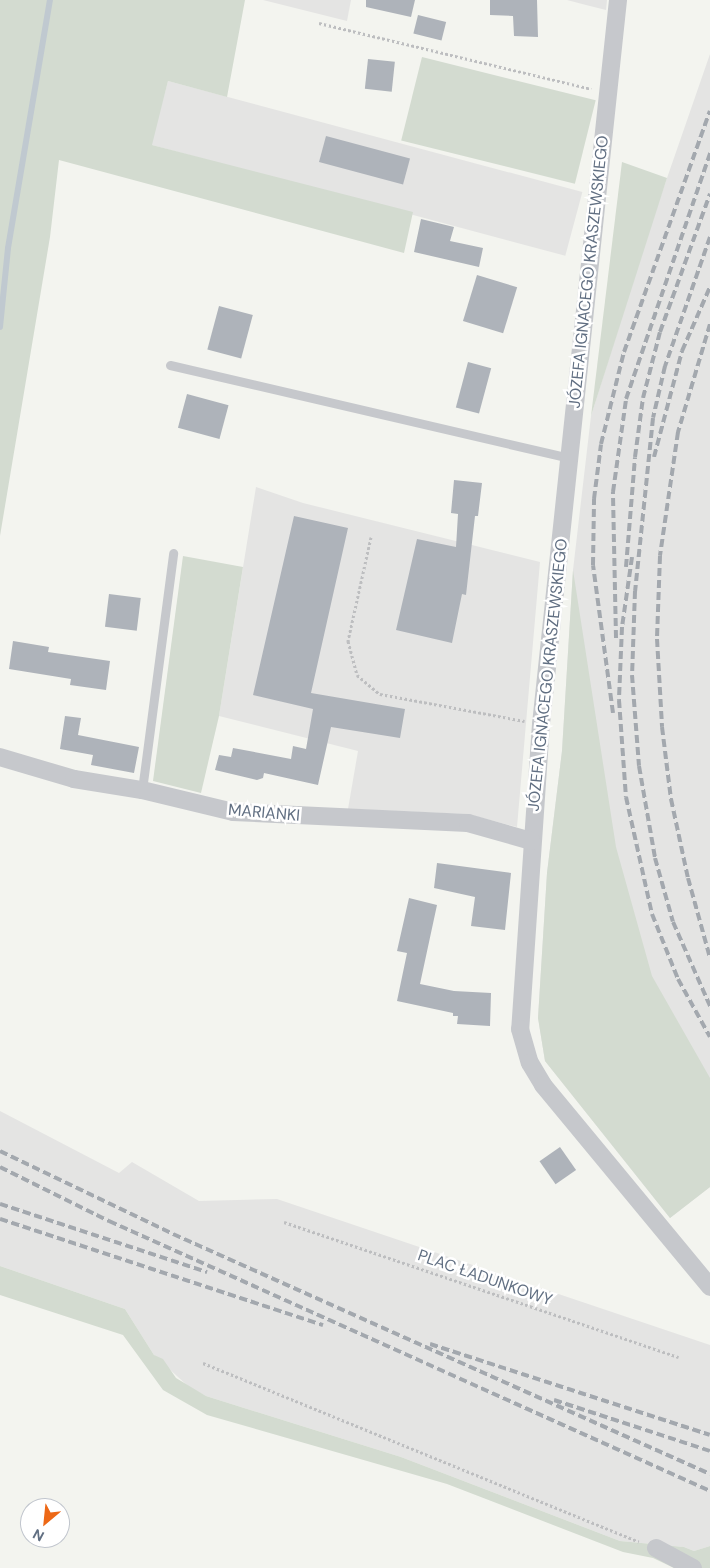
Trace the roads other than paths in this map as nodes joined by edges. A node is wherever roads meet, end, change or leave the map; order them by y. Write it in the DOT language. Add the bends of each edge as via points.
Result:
graph roads {
  1 [pos="618,0"];
  2 [pos="170,366"];
  3 [pos="570,458"];
  4 [pos="173,554"];
  5 [pos="0,757"];
  6 [pos="142,790"];
  7 [pos="531,841"];
  8 [pos="710,1287"];
  9 [pos="656,1548"];
  10 [pos="693,1568"];
  1 -- 3 [label="street, JÓZEFA IGNACEGO KRASZEWSKIEGO"];
  2 -- 3 [label="lane"];
  3 -- 7 [label="street, JÓZEFA IGNACEGO KRASZEWSKIEGO"];
  4 -- 6 [label="lane"];
  5 -- 6 [label="street, MARIANKI" via="74,779"];
  6 -- 7 [label="street, MARIANKI" via="233,812 468,823"];
  7 -- 8 [label="street, JÓZEFA IGNACEGO KRASZEWSKIEGO" via="519,1016 527,1057 551,1096"];
  9 -- 10 [label="street"];
}
